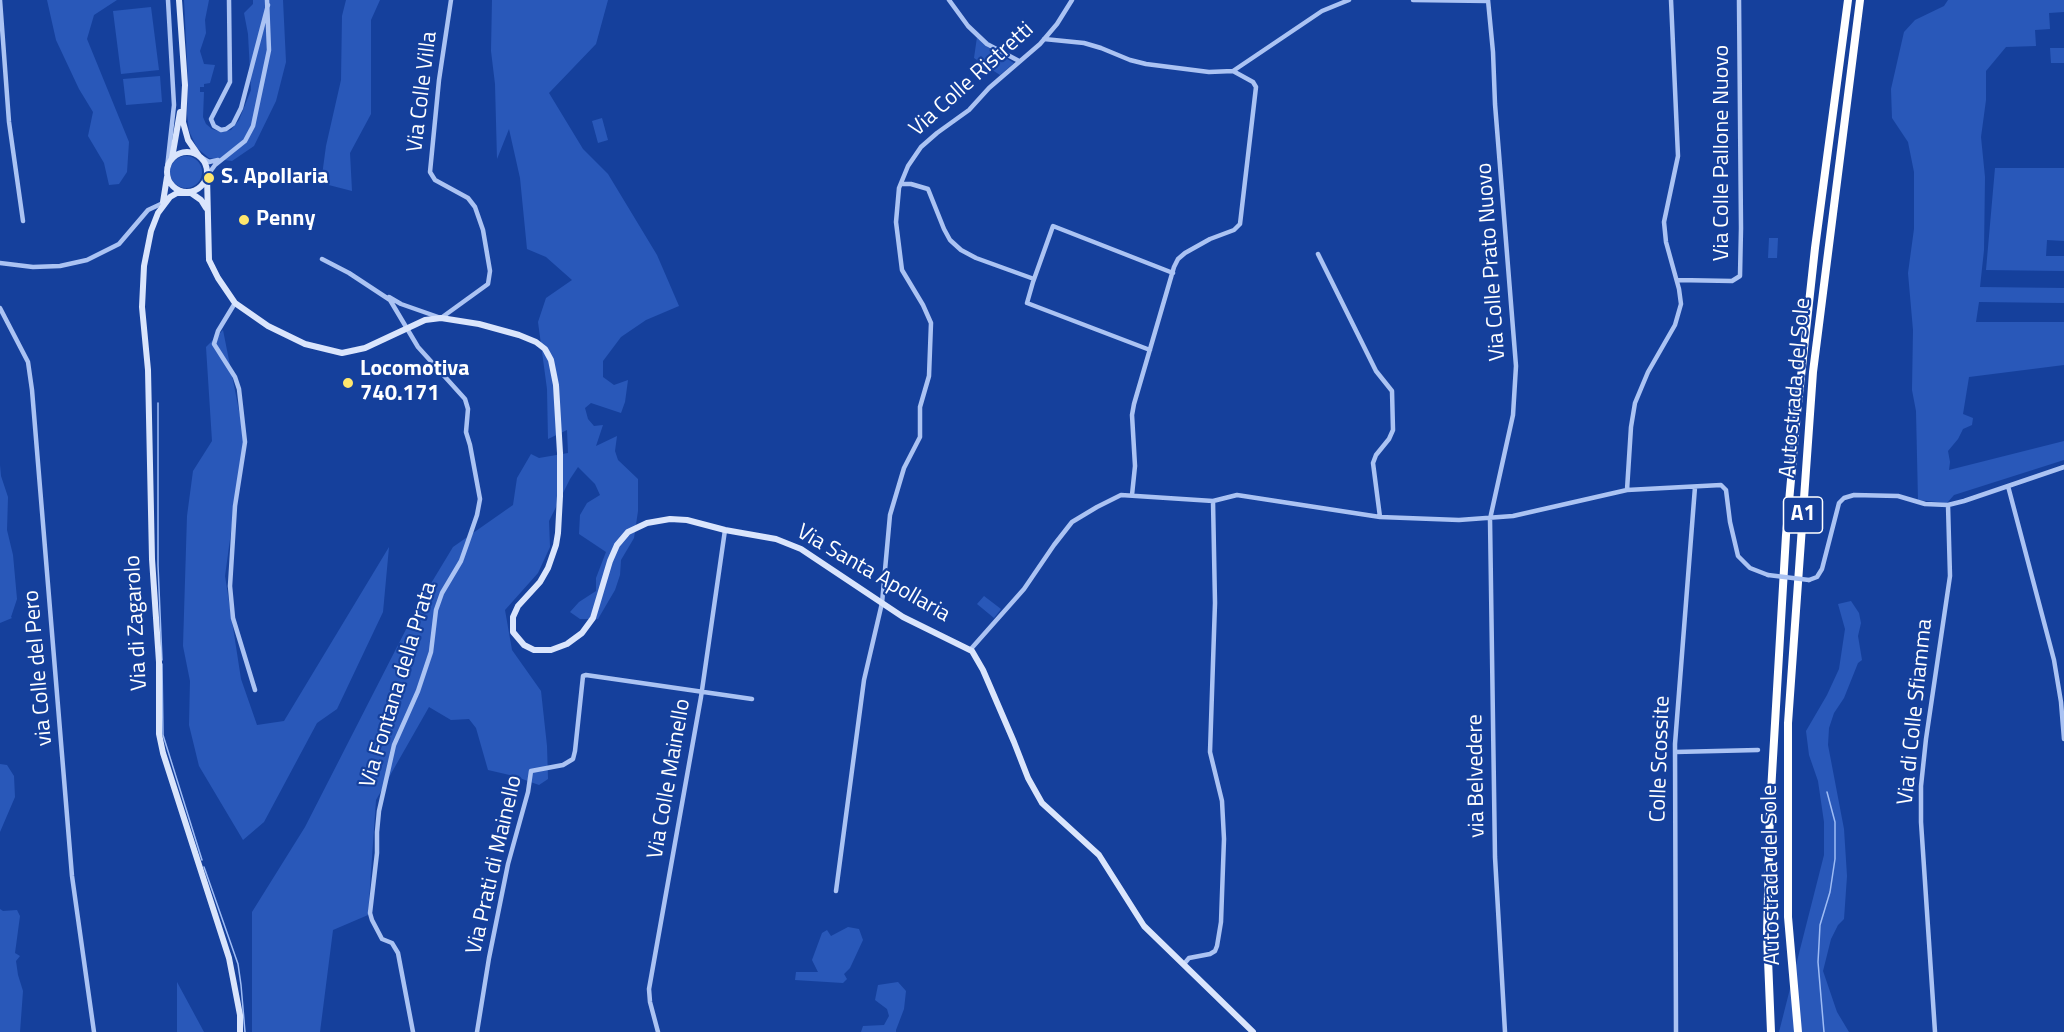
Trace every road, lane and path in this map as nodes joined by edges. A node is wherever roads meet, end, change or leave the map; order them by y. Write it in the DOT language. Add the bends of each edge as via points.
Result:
graph roads {
  1 [pos="0,0"];
  2 [pos="168,0"];
  3 [pos="179,0"];
  4 [pos="229,0"];
  5 [pos="451,0"];
  6 [pos="949,0"];
  7 [pos="1072,0"];
  8 [pos="1349,0"];
  9 [pos="1413,0"];
  10 [pos="1488,0"];
  11 [pos="1671,0"];
  12 [pos="1739,0"];
  13 [pos="1848,0"];
  14 [pos="1860,0"];
  15 [pos="267,2"];
  16 [pos="1044,39"];
  17 [pos="1019,61"];
  18 [pos="1233,71"];
  19 [pos="185,85"];
  20 [pos="199,156"];
  21 [pos="226,156"];
  22 [pos="172,159"];
  23 [pos="167,168"];
  24 [pos="167,176"];
  25 [pos="207,176"];
  26 [pos="900,184"];
  27 [pos="183,192"];
  28 [pos="163,203"];
  29 [pos="207,212"];
  30 [pos="23,221"];
  31 [pos="1318,254"];
  32 [pos="322,260"];
  33 [pos="0,263"];
  34 [pos="1173,273"];
  35 [pos="1034,279"];
  36 [pos="1677,280"];
  37 [pos="375,289"];
  38 [pos="235,303"];
  39 [pos="0,308"];
  40 [pos="441,318"];
  41 [pos="407,329"];
  42 [pos="1150,350"];
  43 [pos="2064,467"];
  44 [pos="2008,486"];
  45 [pos="1695,487"];
  46 [pos="1627,490"];
  47 [pos="1132,495"];
  48 [pos="1213,501"];
  49 [pos="1948,505"];
  50 [pos="1380,516"];
  51 [pos="1490,519"];
  52 [pos="726,530"];
  53 [pos="882,603"];
  54 [pos="970,650"];
  55 [pos="255,690"];
  56 [pos="702,692"];
  57 [pos="752,699"];
  58 [pos="2064,739"];
  59 [pos="1758,750"];
  60 [pos="1675,752"];
  61 [pos="836,891"];
  62 [pos="1184,964"];
  63 [pos="94,1032"];
  64 [pos="240,1032"];
  65 [pos="413,1032"];
  66 [pos="477,1032"];
  67 [pos="658,1032"];
  68 [pos="1253,1032"];
  69 [pos="1505,1032"];
  70 [pos="1676,1032"];
  71 [pos="1771,1032"];
  72 [pos="1798,1032"];
  73 [pos="1935,1032"];
  1 -- 30 [label="street" via="9,122"];
  2 -- 23 [label="street" via="174,99"];
  3 -- 19 [label="street"];
  4 -- 15 [label="street" via="230,82 211,118 219,129 233,124 241,108"];
  5 -- 40 [label="street, Via Colle Villa" via="430,172 435,180 468,198 475,207 490,271 488,284"];
  6 -- 17 [label="street" via="987,44"];
  7 -- 16 [label="street, Via Colle Ristretti"];
  8 -- 18 [label="street" via="1322,11"];
  9 -- 10 [label="street"];
  10 -- 51 [label="street, Via Colle Prato Nuovo" via="1516,379 1507,444"];
  11 -- 36 [label="street" via="1678,156 1664,222"];
  12 -- 36 [label="street, Via Colle Pallone Nuovo" via="1740,274 1732,281"];
  13 -- 71 [label="highway, Autostrada del Sole / A1" via="1815,248 1786,535 1770,808 1767,935"];
  14 -- 72 [label="highway, Autostrada del Sole / A1" via="1813,372 1788,723 1788,918"];
  15 -- 21 [label="street" via="270,39 254,123 245,141"];
  16 -- 17 [label="street, Via Colle Ristretti"];
  16 -- 18 [label="street" via="1084,44 1146,64"];
  17 -- 26 [label="street, Via Colle Ristretti" via="969,110 921,147"];
  18 -- 34 [label="street" via="1256,87 1242,219 1234,231 1209,239 1181,256"];
  19 -- 20 [label="street" via="184,127"];
  19 -- 22 [label="street"];
  20 -- 21 [label="street" via="211,162"];
  20 -- 22 [label="street" via="182,153"];
  20 -- 25 [label="street"];
  21 -- 25 [label="street"];
  22 -- 23 [label="street"];
  23 -- 24 [label="street"];
  24 -- 27 [label="street" via="174,188"];
  24 -- 28 [label="street, Via di Zagarolo"];
  25 -- 27 [label="street" via="196,190"];
  25 -- 29 [label="street, Via Santa Apollaria"];
  26 -- 35 [label="street" via="928,189 944,229 961,250"];
  26 -- 53 [label="street, Via Colle Ristretti" via="896,222 902,270 928,314 931,353 920,407 920,437 904,468 890,515"];
  27 -- 28 [label="street"];
  27 -- 29 [label="street" via="198,197"];
  28 -- 33 [label="street" via="148,210 119,243 87,260 33,267"];
  28 -- 64 [label="street, Via di Zagarolo" via="149,240 142,307 148,370 159,734 230,958"];
  29 -- 38 [label="street, Via Santa Apollaria" via="209,261"];
  31 -- 50 [label="street" via="1376,371 1392,393 1393,430 1373,463"];
  32 -- 37 [label="street"];
  34 -- 35 [label="street" via="1053,226"];
  34 -- 42 [label="street"];
  35 -- 42 [label="street" via="1027,303"];
  36 -- 46 [label="street" via="1681,304 1675,325 1635,403"];
  37 -- 40 [label="street" via="401,304"];
  37 -- 41 [label="street, Via Fontana della Prata" via="390,300"];
  38 -- 41 [label="street, Via Santa Apollaria" via="299,342 337,353 360,350"];
  38 -- 55 [label="street" via="214,344 239,389 245,442 235,506 230,586 233,618"];
  39 -- 63 [label="street, via Colle del Pero" via="28,362 32,390 72,873"];
  40 -- 41 [label="street, Via Santa Apollaria" via="425,320"];
  40 -- 52 [label="street, Via Santa Apollaria" via="519,335 540,345 551,360 560,453 558,533 548,568 513,617 513,632 524,645 538,651 551,650 582,633 592,618 614,552 631,530 677,519"];
  41 -- 65 [label="street, Via Fontana della Prata" via="425,357 467,402 465,429 480,499 461,561 436,610 431,652 394,745 379,811 370,911 381,938 392,943 399,956"];
  42 -- 47 [label="street" via="1134,404"];
  43 -- 44 [label="street"];
  44 -- 49 [label="street"];
  44 -- 58 [label="street" via="2054,660"];
  45 -- 46 [label="street"];
  45 -- 49 [label="street, bridge" via="1725,487 1738,556 1750,568 1768,575 1809,580 1822,569 1839,503 1844,498 1898,496 1925,504"];
  45 -- 60 [label="street, Colle Scossite"];
  46 -- 51 [label="street"];
  47 -- 48 [label="street"];
  47 -- 54 [label="street" via="1113,498 1072,522 1024,589"];
  48 -- 50 [label="street" via="1238,495"];
  48 -- 62 [label="street" via="1215,603 1210,752 1222,801 1221,922 1215,951 1189,958"];
  49 -- 73 [label="street, Via di Colle Sfiamma" via="1950,576 1921,796"];
  50 -- 51 [label="street"];
  51 -- 69 [label="street, via Belvedere" via="1495,846"];
  52 -- 53 [label="street, Via Santa Apollaria" via="794,545"];
  52 -- 56 [label="street, Via Colle Mainello"];
  53 -- 54 [label="street, Via Santa Apollaria" via="911,622"];
  53 -- 61 [label="street, Via Colle Ristretti" via="864,680"];
  54 -- 62 [label="street" via="983,670 1042,803 1099,855 1137,917"];
  56 -- 57 [label="street"];
  56 -- 66 [label="street, Via Prati di Mainello" via="583,676 573,759 563,765 531,771 508,864"];
  56 -- 67 [label="street, Via Colle Mainello" via="648,991"];
  59 -- 60 [label="street"];
  60 -- 70 [label="street, Colle Scossite"];
  62 -- 68 [label="street"];
}
